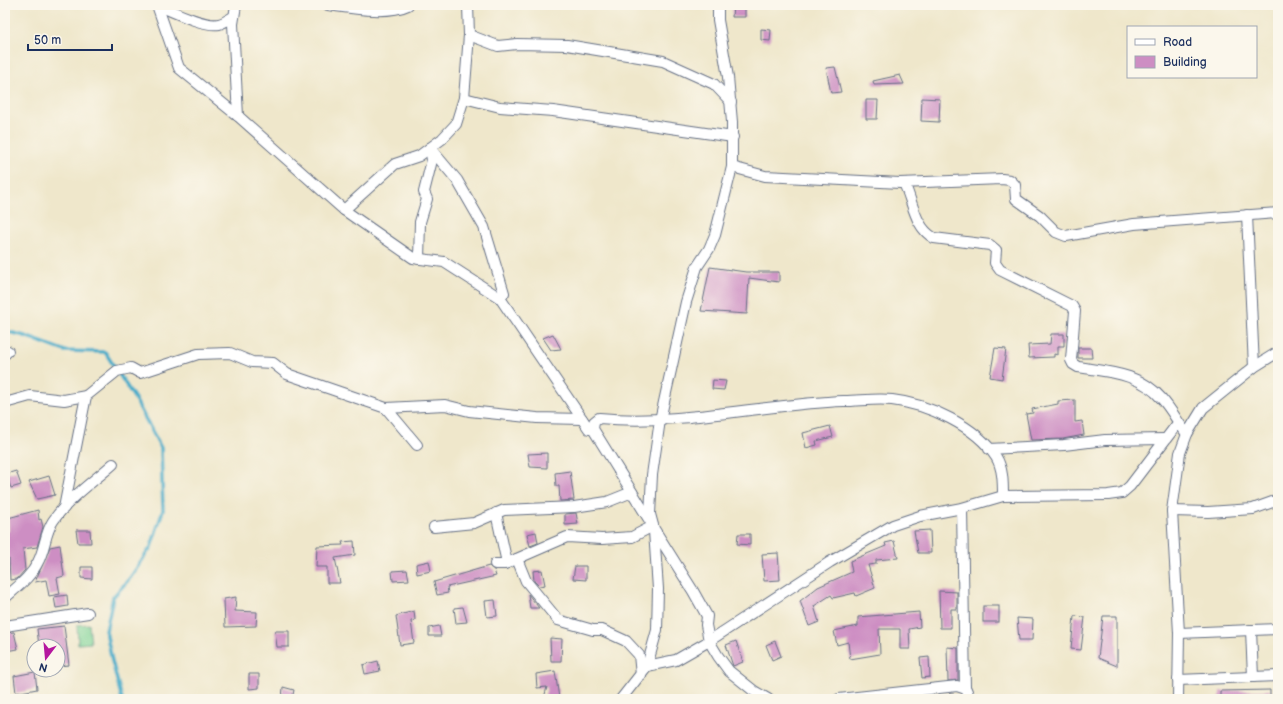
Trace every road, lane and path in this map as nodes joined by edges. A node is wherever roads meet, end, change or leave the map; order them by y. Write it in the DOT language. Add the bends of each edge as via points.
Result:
graph roads {
  1 [pos="236,5"];
  2 [pos="328,5"];
  3 [pos="408,5"];
  4 [pos="468,5"];
  5 [pos="718,5"];
  6 [pos="233,21"];
  7 [pos="469,35"];
  8 [pos="464,98"];
  9 [pos="731,102"];
  10 [pos="238,116"];
  11 [pos="733,137"];
  12 [pos="430,148"];
  13 [pos="732,167"];
  14 [pos="904,183"];
  15 [pos="344,210"];
  16 [pos="1278,213"];
  17 [pos="1247,215"];
  18 [pos="419,259"];
  19 [pos="500,298"];
  20 [pos="1278,352"];
  21 [pos="1254,368"];
  22 [pos="86,396"];
  23 [pos="5,403"];
  24 [pos="386,408"];
  25 [pos="582,419"];
  26 [pos="660,420"];
  27 [pos="1178,423"];
  28 [pos="593,429"];
  29 [pos="1187,434"];
  30 [pos="1165,439"];
  31 [pos="417,445"];
  32 [pos="989,449"];
  33 [pos="113,464"];
  34 [pos="632,492"];
  35 [pos="1003,496"];
  36 [pos="1278,500"];
  37 [pos="64,508"];
  38 [pos="962,508"];
  39 [pos="1172,511"];
  40 [pos="496,514"];
  41 [pos="653,526"];
  42 [pos="434,527"];
  43 [pos="512,561"];
  44 [pos="495,564"];
  45 [pos="5,598"];
  46 [pos="88,613"];
  47 [pos="5,626"];
  48 [pos="1278,629"];
  49 [pos="1251,630"];
  50 [pos="1180,633"];
  51 [pos="709,641"];
  52 [pos="648,666"];
  53 [pos="641,675"];
  54 [pos="1278,676"];
  55 [pos="1253,677"];
  56 [pos="1178,680"];
  57 [pos="965,688"];
  58 [pos="767,698"];
  59 [pos="621,699"];
  60 [pos="778,699"];
  61 [pos="839,699"];
  62 [pos="970,699"];
  63 [pos="1178,699"];
  1 -- 6 [label="street"];
  2 -- 3 [label="street" via="390,10"];
  4 -- 7 [label="street"];
  5 -- 9 [label="street"];
  6 -- 10 [label="street"];
  6 -- 10 [label="street" via="219,24 198,23 157,5 179,68"];
  7 -- 8 [label="street"];
  7 -- 9 [label="street" via="498,46 567,45 663,61 714,84"];
  8 -- 11 [label="street" via="500,107"];
  8 -- 12 [label="street" via="456,124"];
  9 -- 11 [label="street"];
  10 -- 15 [label="street"];
  11 -- 13 [label="street"];
  12 -- 15 [label="street" via="418,156 395,164"];
  12 -- 18 [label="street" via="432,160 424,192 427,199 420,222"];
  12 -- 19 [label="street" via="457,180 484,227 504,293"];
  13 -- 14 [label="street" via="765,176"];
  13 -- 26 [label="street" via="715,235 690,285"];
  14 -- 17 [label="street" via="1010,180 1015,185 1016,199 1040,216 1056,232 1066,236 1134,224"];
  14 -- 27 [label="street" via="916,217 927,235 990,244 996,250 995,263 1000,270 1074,309 1071,360 1073,364 1134,378 1162,399"];
  15 -- 18 [label="street" via="413,258"];
  16 -- 17 [label="street"];
  17 -- 21 [label="street"];
  18 -- 19 [label="street" via="444,262"];
  19 -- 25 [label="street"];
  20 -- 21 [label="street"];
  21 -- 29 [label="street" via="1203,408"];
  22 -- 23 [label="street" via="64,400 30,396"];
  22 -- 24 [label="street" via="117,371 131,368 140,373 198,354 230,352 252,362 273,363 287,374"];
  22 -- 37 [label="street"];
  24 -- 25 [label="street" via="445,405 469,411"];
  24 -- 31 [label="street"];
  25 -- 28 [label="street" via="589,429"];
  26 -- 28 [label="street" via="627,421 599,418 594,422"];
  26 -- 32 [label="street" via="810,402 892,400 938,413 960,423"];
  26 -- 41 [label="street" via="652,475"];
  27 -- 29 [label="street"];
  27 -- 30 [label="street"];
  28 -- 34 [label="street"];
  29 -- 39 [label="street" via="1180,453"];
  30 -- 32 [label="street" via="1105,440"];
  30 -- 35 [label="street" via="1122,493"];
  32 -- 35 [label="street" via="1001,470"];
  33 -- 37 [label="street"];
  34 -- 40 [label="street" via="607,502 574,507 504,510"];
  34 -- 41 [label="street"];
  35 -- 38 [label="street"];
  36 -- 39 [label="street" via="1253,509"];
  37 -- 45 [label="street" via="49,528 40,556 30,575"];
  38 -- 51 [label="street" via="920,516 893,525 830,562"];
  38 -- 57 [label="street"];
  39 -- 50 [label="street"];
  40 -- 42 [label="street" via="474,523"];
  40 -- 43 [label="street"];
  41 -- 43 [label="street" via="632,537 567,537"];
  41 -- 51 [label="street" via="707,616"];
  41 -- 52 [label="street" via="658,589 657,630"];
  43 -- 44 [label="street"];
  43 -- 53 [label="street" via="558,620 602,630 626,641 638,655"];
  46 -- 47 [label="street"];
  48 -- 49 [label="street"];
  49 -- 50 [label="street"];
  49 -- 55 [label="street"];
  50 -- 56 [label="street"];
  51 -- 52 [label="street" via="676,660"];
  51 -- 58 [label="street" via="729,671"];
  52 -- 53 [label="street"];
  53 -- 59 [label="street"];
  54 -- 55 [label="street"];
  55 -- 56 [label="street"];
  56 -- 63 [label="street"];
  57 -- 61 [label="street" via="957,686 920,689"];
  57 -- 62 [label="street"];
  58 -- 60 [label="street"];
}
